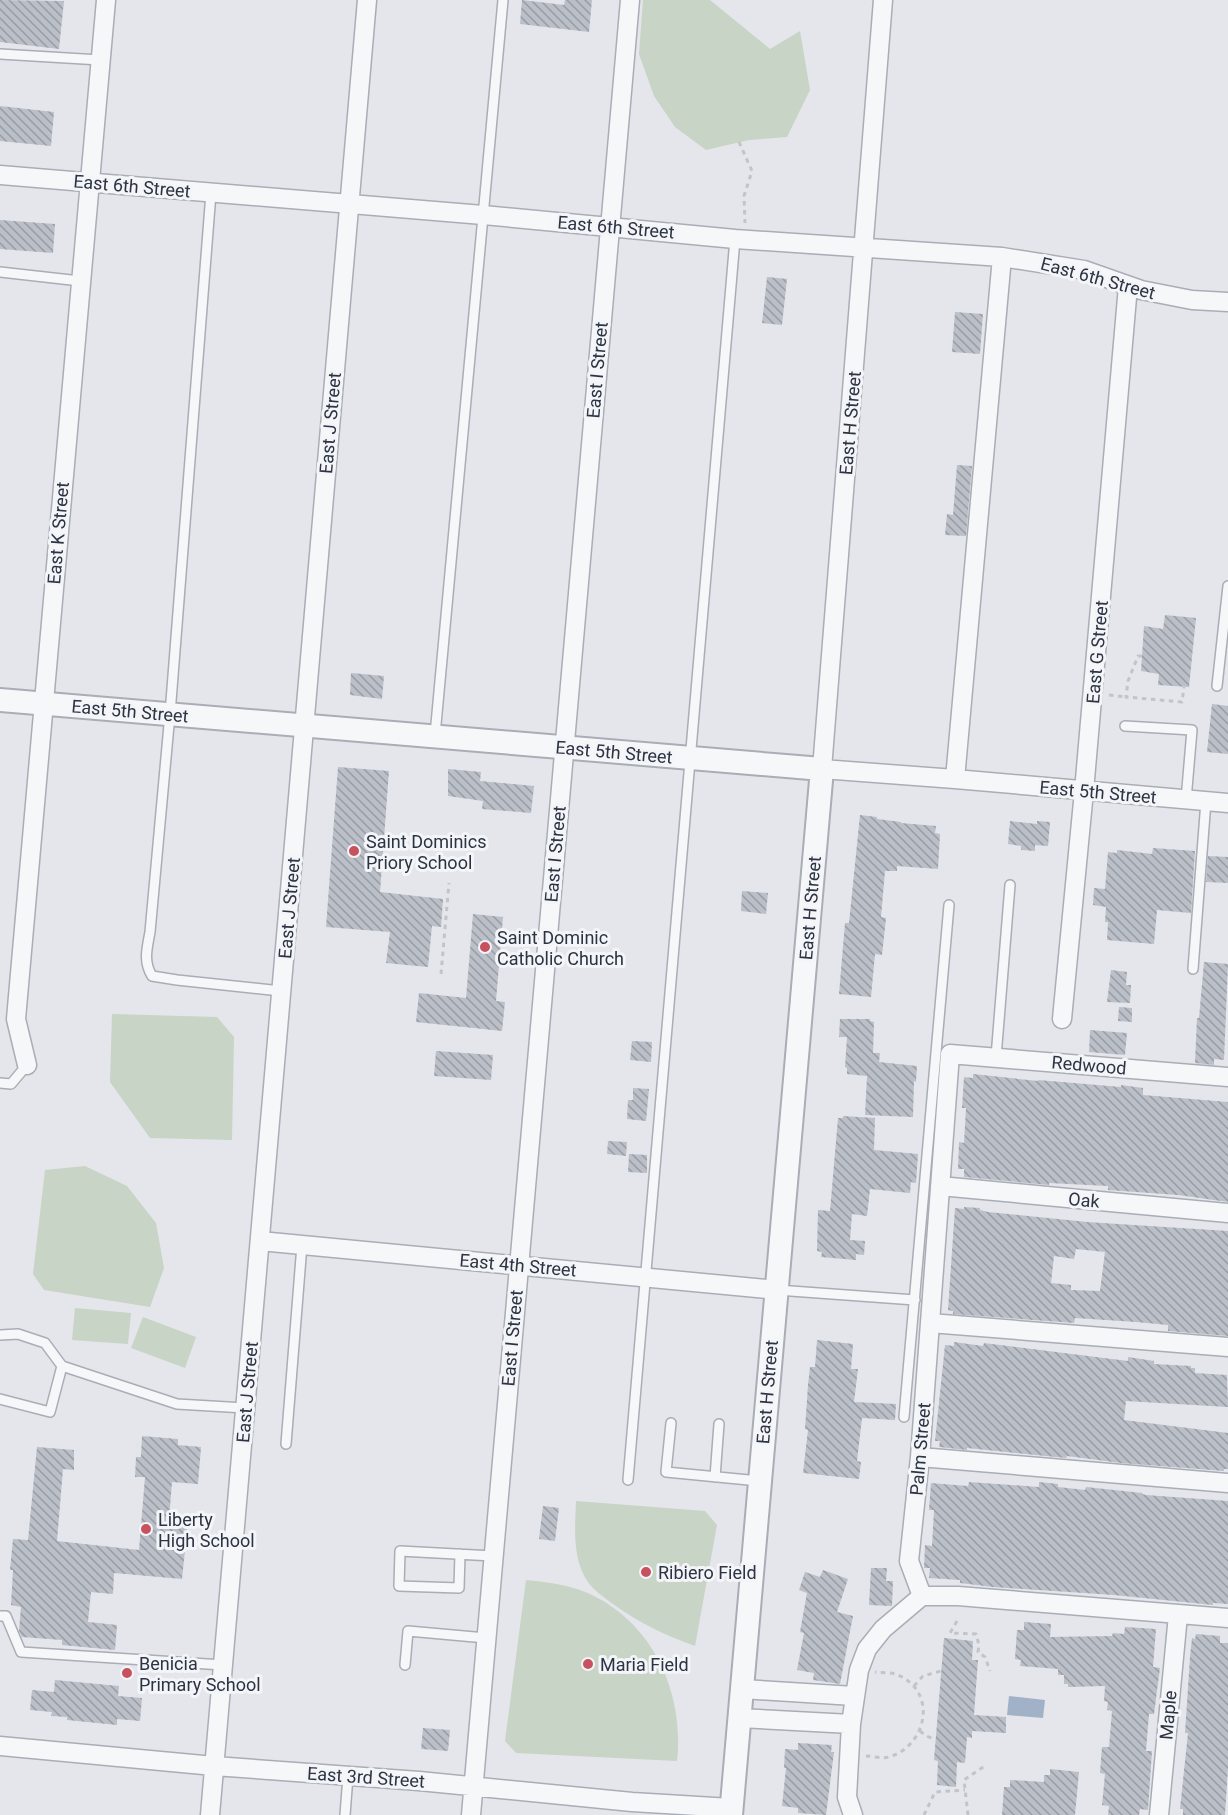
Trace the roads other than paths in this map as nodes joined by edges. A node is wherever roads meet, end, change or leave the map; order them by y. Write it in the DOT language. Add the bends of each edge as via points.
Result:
graph roads {
  1 [pos="106,0"];
  2 [pos="367,0"];
  3 [pos="503,0"];
  4 [pos="630,0"];
  5 [pos="883,0"];
  6 [pos="0,54"];
  7 [pos="100,60"];
  8 [pos="0,175"];
  9 [pos="90,183"];
  10 [pos="211,193"];
  11 [pos="350,206"];
  12 [pos="483,215"];
  13 [pos="609,226"];
  14 [pos="740,239"];
  15 [pos="864,247"];
  16 [pos="1002,256"];
  17 [pos="0,272"];
  18 [pos="80,281"];
  19 [pos="1128,286"];
  20 [pos="1228,302"];
  21 [pos="1228,586"];
  22 [pos="1217,686"];
  23 [pos="0,700"];
  24 [pos="43,704"];
  25 [pos="170,714"];
  26 [pos="304,725"];
  27 [pos="1125,726"];
  28 [pos="435,736"];
  29 [pos="565,747"];
  30 [pos="690,758"];
  31 [pos="822,769"];
  32 [pos="955,779"];
  33 [pos="1084,791"];
  34 [pos="1186,800"];
  35 [pos="1206,801"];
  36 [pos="1228,804"];
  37 [pos="1010,885"];
  38 [pos="949,905"];
  39 [pos="1193,969"];
  40 [pos="281,991"];
  41 [pos="1062,1019"];
  42 [pos="950,1054"];
  43 [pos="996,1057"];
  44 [pos="27,1065"];
  45 [pos="1228,1077"];
  46 [pos="0,1083"];
  47 [pos="940,1186"];
  48 [pos="1228,1213"];
  49 [pos="260,1241"];
  50 [pos="302,1245"];
  51 [pos="518,1265"];
  52 [pos="645,1277"];
  53 [pos="777,1290"];
  54 [pos="915,1300"];
  55 [pos="930,1323"];
  56 [pos="0,1335"];
  57 [pos="1228,1347"];
  58 [pos="62,1366"];
  59 [pos="0,1399"];
  60 [pos="245,1408"];
  61 [pos="904,1417"];
  62 [pos="670,1423"];
  63 [pos="719,1424"];
  64 [pos="286,1444"];
  65 [pos="920,1457"];
  66 [pos="715,1477"];
  67 [pos="628,1480"];
  68 [pos="759,1481"];
  69 [pos="1228,1483"];
  70 [pos="460,1554"];
  71 [pos="494,1556"];
  72 [pos="922,1596"];
  73 [pos="1178,1615"];
  74 [pos="0,1616"];
  75 [pos="1228,1618"];
  76 [pos="486,1638"];
  77 [pos="223,1665"];
  78 [pos="405,1665"];
  79 [pos="742,1689"];
  80 [pos="854,1696"];
  81 [pos="739,1718"];
  82 [pos="851,1724"];
  83 [pos="0,1746"];
  84 [pos="214,1767"];
  85 [pos="348,1776"];
  86 [pos="473,1786"];
  87 [pos="731,1812"];
  88 [pos="210,1815"];
  89 [pos="345,1815"];
  90 [pos="471,1815"];
  91 [pos="853,1815"];
  92 [pos="1159,1815"];
  1 -- 7 [label="street, East K Street"];
  2 -- 11 [label="street, East J Street"];
  3 -- 12 [label="lane"];
  4 -- 13 [label="street, East I Street"];
  5 -- 15 [label="street, East H Street"];
  6 -- 7 [label="lane"];
  7 -- 9 [label="street, East K Street"];
  8 -- 9 [label="street, East 6th Street"];
  9 -- 10 [label="street, East 6th Street"];
  9 -- 18 [label="street, East K Street"];
  10 -- 11 [label="street, East 6th Street"];
  10 -- 25 [label="lane"];
  11 -- 12 [label="street, East 6th Street"];
  11 -- 26 [label="street, East J Street"];
  12 -- 13 [label="street, East 6th Street"];
  12 -- 28 [label="lane"];
  13 -- 14 [label="street, East 6th Street"];
  13 -- 29 [label="street, East I Street"];
  14 -- 15 [label="street, East 6th Street"];
  14 -- 30 [label="lane"];
  15 -- 16 [label="street, East 6th Street"];
  15 -- 31 [label="street, East H Street"];
  16 -- 19 [label="street, East 6th Street" via="1084,270"];
  16 -- 32 [label="street"];
  17 -- 18 [label="lane"];
  18 -- 24 [label="street, East K Street"];
  19 -- 20 [label="street, East 6th Street" via="1192,300"];
  19 -- 33 [label="street, East G Street"];
  21 -- 22 [label="lane"];
  23 -- 24 [label="street, East 5th Street"];
  24 -- 25 [label="street, East 5th Street"];
  24 -- 44 [label="street, East K Street" via="16,1019"];
  25 -- 26 [label="street, East 5th Street"];
  25 -- 40 [label="lane" via="145,954 147,968 152,976"];
  26 -- 28 [label="street, East 5th Street"];
  26 -- 40 [label="street, East J Street"];
  27 -- 34 [label="lane" via="1192,730"];
  28 -- 29 [label="street, East 5th Street"];
  29 -- 30 [label="street, East 5th Street"];
  29 -- 51 [label="street, East I Street"];
  30 -- 31 [label="street, East 5th Street"];
  30 -- 52 [label="lane"];
  31 -- 32 [label="street, East 5th Street"];
  31 -- 53 [label="street, East H Street"];
  32 -- 33 [label="street, East 5th Street"];
  33 -- 34 [label="street, East 5th Street"];
  33 -- 41 [label="street, East G Street"];
  34 -- 35 [label="street, East 5th Street"];
  35 -- 36 [label="street, East 5th Street"];
  35 -- 39 [label="lane"];
  37 -- 43 [label="lane"];
  38 -- 54 [label="lane"];
  40 -- 49 [label="street, East J Street"];
  42 -- 43 [label="street, Redwood"];
  42 -- 47 [label="street, Palm Street"];
  43 -- 45 [label="street, Redwood"];
  44 -- 46 [label="lane" via="11,1084"];
  47 -- 48 [label="street, Oak"];
  47 -- 55 [label="street, Palm Street"];
  49 -- 50 [label="street, East 4th Street"];
  49 -- 60 [label="street, East J Street"];
  50 -- 51 [label="street, East 4th Street"];
  50 -- 64 [label="lane"];
  51 -- 52 [label="street, East 4th Street"];
  51 -- 71 [label="street, East I Street"];
  52 -- 53 [label="street, East 4th Street"];
  52 -- 67 [label="lane"];
  53 -- 54 [label="lane"];
  53 -- 68 [label="street, East H Street"];
  54 -- 61 [label="lane"];
  55 -- 57 [label="street"];
  55 -- 65 [label="street, Palm Street"];
  56 -- 58 [label="lane" via="18,1334 45,1343"];
  58 -- 59 [label="lane" via="50,1412"];
  58 -- 60 [label="lane" via="177,1404"];
  60 -- 77 [label="street, East J Street"];
  62 -- 66 [label="lane" via="666,1472"];
  63 -- 66 [label="lane"];
  65 -- 69 [label="street"];
  65 -- 72 [label="street, Palm Street" via="909,1561"];
  66 -- 68 [label="lane"];
  68 -- 79 [label="street, East H Street"];
  70 -- 70 [label="lane" via="400,1551 399,1586 459,1588"];
  70 -- 71 [label="lane"];
  71 -- 76 [label="street, East I Street"];
  72 -- 73 [label="street"];
  72 -- 80 [label="street" via="887,1625 867,1649"];
  73 -- 75 [label="street"];
  73 -- 92 [label="street, Maple"];
  74 -- 77 [label="lane" via="6,1616 21,1652"];
  76 -- 78 [label="lane" via="408,1631"];
  76 -- 86 [label="street, East I Street"];
  77 -- 84 [label="street, East J Street"];
  79 -- 80 [label="street"];
  79 -- 81 [label="street, East H Street"];
  80 -- 82 [label="street"];
  81 -- 82 [label="street"];
  81 -- 87 [label="street, East H Street"];
  82 -- 91 [label="street" via="847,1797"];
  83 -- 84 [label="street, East 3rd Street"];
  84 -- 85 [label="street, East 3rd Street"];
  84 -- 88 [label="street, East J Street"];
  85 -- 86 [label="street, East 3rd Street"];
  85 -- 89 [label="lane"];
  86 -- 87 [label="street, East 3rd Street"];
  86 -- 90 [label="street, East I Street"];
}
